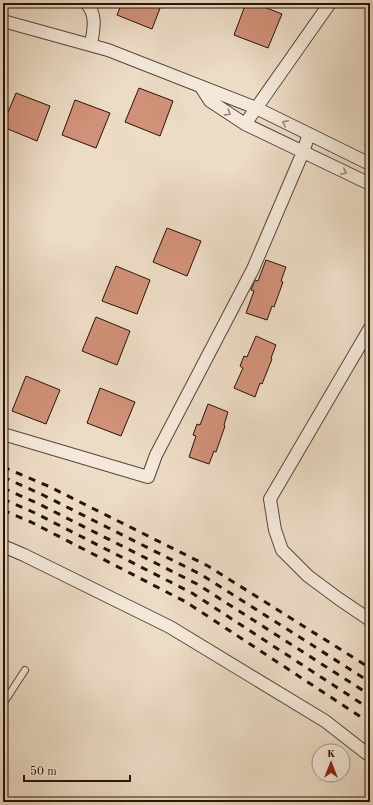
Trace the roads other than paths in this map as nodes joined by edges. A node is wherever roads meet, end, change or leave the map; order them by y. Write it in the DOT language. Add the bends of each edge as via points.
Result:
graph roads {
  1 [pos="86,3"];
  2 [pos="330,3"];
  3 [pos="3,21"];
  4 [pos="91,45"];
  5 [pos="201,87"];
  6 [pos="256,108"];
  7 [pos="245,124"];
  8 [pos="309,134"];
  9 [pos="303,152"];
  10 [pos="370,164"];
  11 [pos="370,184"];
  12 [pos="370,328"];
  13 [pos="3,434"];
  14 [pos="3,546"];
  15 [pos="370,620"];
  16 [pos="25,670"];
  17 [pos="3,704"];
  18 [pos="370,756"];
  1 -- 4 [label="street" via="94,17"];
  2 -- 6 [label="street"];
  3 -- 4 [label="street"];
  4 -- 5 [label="street"];
  5 -- 6 [label="street"];
  5 -- 7 [label="street, one-way" via="210,101"];
  6 -- 7 [label="street"];
  8 -- 6 [label="street, one-way"];
  7 -- 9 [label="street"];
  8 -- 9 [label="street"];
  8 -- 10 [label="street"];
  9 -- 11 [label="street, one-way"];
  9 -- 13 [label="street" via="253,269 156,455 148,477"];
  12 -- 15 [label="street" via="270,499 275,530 282,550 308,576"];
  14 -- 18 [label="street" via="170,627 325,721"];
  16 -- 17 [label="lane"];
}
